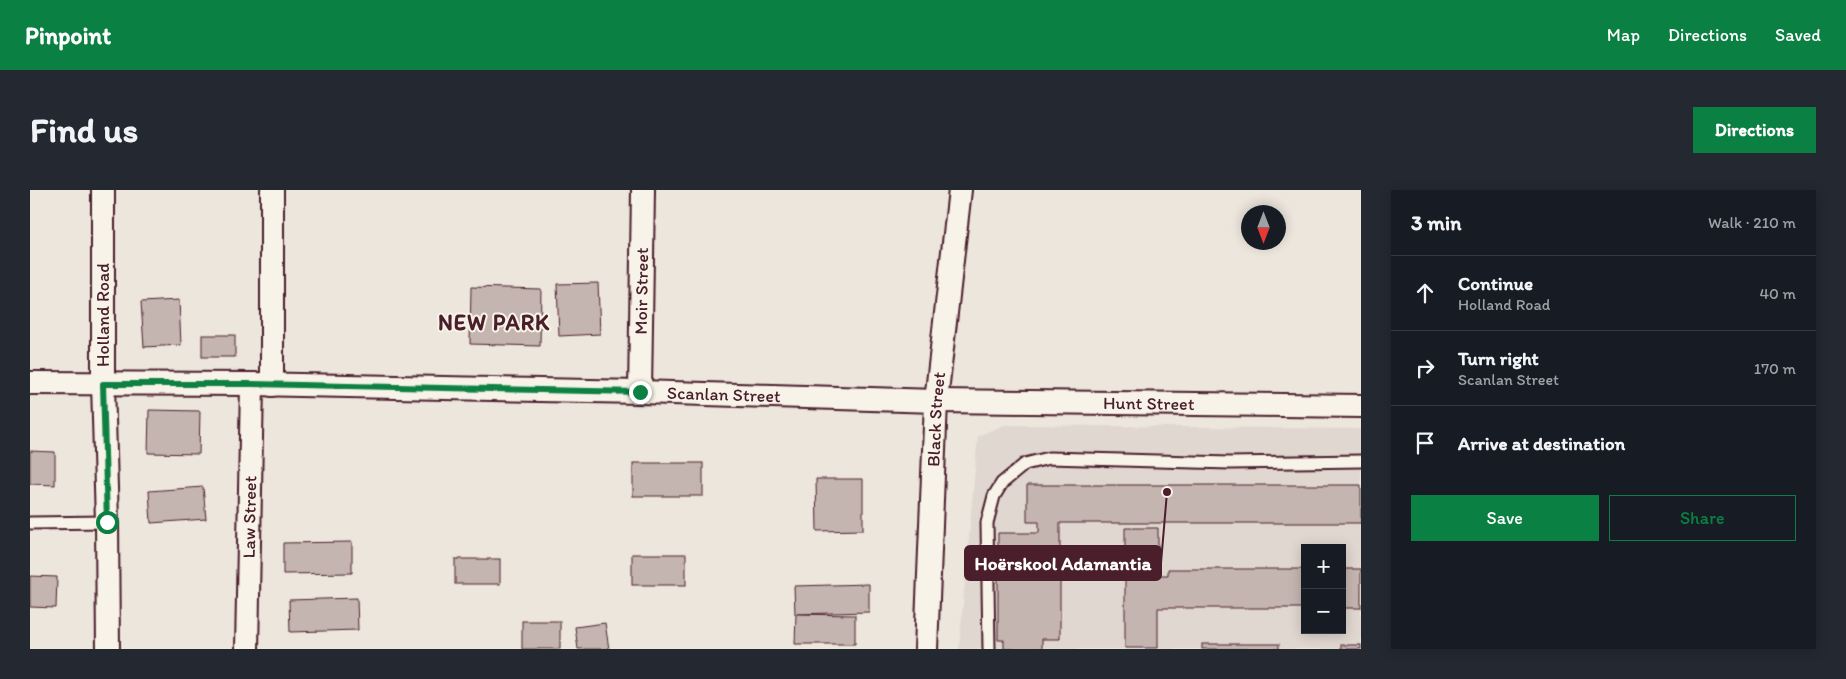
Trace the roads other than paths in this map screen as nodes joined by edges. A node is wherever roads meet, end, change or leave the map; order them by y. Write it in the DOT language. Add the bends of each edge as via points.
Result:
graph roads {
  1 [pos="103,190"];
  2 [pos="272,190"];
  3 [pos="643,190"];
  4 [pos="960,190"];
  5 [pos="30,383"];
  6 [pos="103,384"];
  7 [pos="262,385"];
  8 [pos="640,392"];
  9 [pos="936,401"];
  10 [pos="1361,406"];
  11 [pos="1361,461"];
  12 [pos="107,522"];
  13 [pos="30,523"];
  14 [pos="108,649"];
  15 [pos="247,649"];
  16 [pos="926,649"];
  17 [pos="989,649"];
  1 -- 6 [label="street, Holland Road"];
  2 -- 7 [label="street, Law Street"];
  3 -- 8 [label="street, Moir Street"];
  4 -- 9 [label="street, Black Street"];
  5 -- 6 [label="street, Scanlan Street"];
  6 -- 7 [label="street, Scanlan Street"];
  6 -- 12 [label="street, Holland Road"];
  7 -- 8 [label="street, Scanlan Street"];
  7 -- 15 [label="street, Law Street"];
  8 -- 9 [label="street, Scanlan Street"];
  9 -- 10 [label="street, Hunt Street"];
  9 -- 16 [label="street, Black Street"];
  11 -- 17 [label="lane" via="1230,463 1049,458 1025,464 1002,482 994,496 988,523"];
  12 -- 13 [label="lane"];
  12 -- 14 [label="street, Holland Road"];
}
